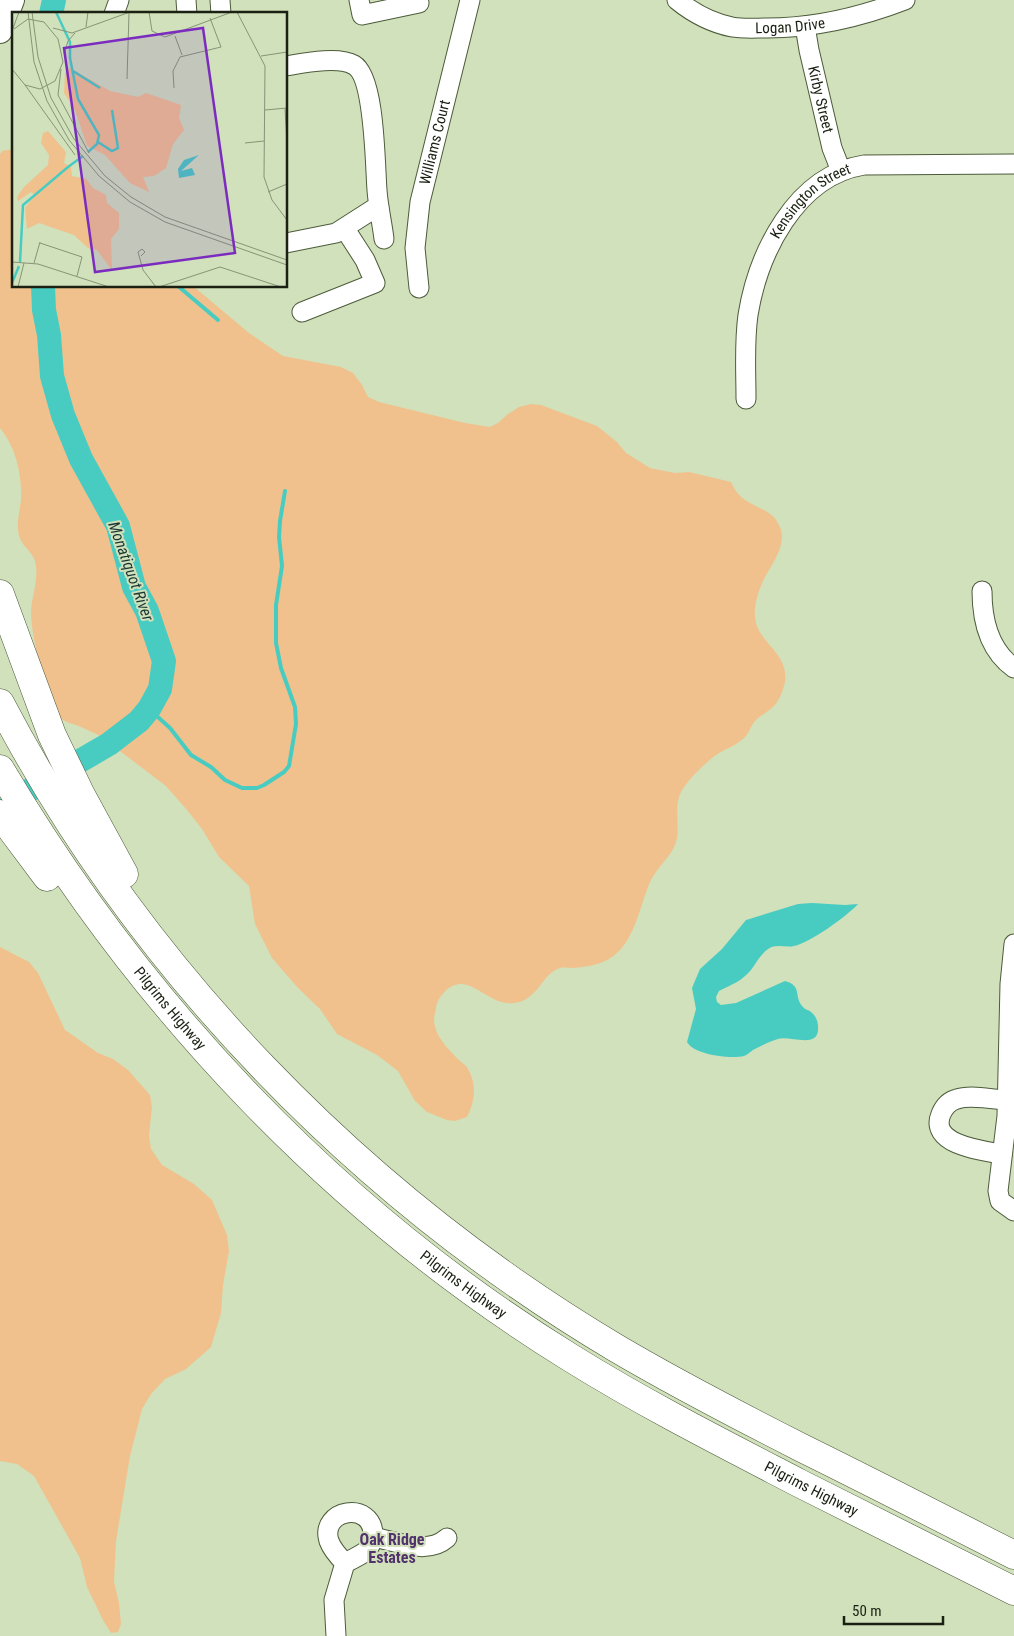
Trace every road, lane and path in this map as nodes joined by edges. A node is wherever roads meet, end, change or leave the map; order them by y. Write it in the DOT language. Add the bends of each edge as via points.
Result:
graph roads {
  1 [pos="12,0"];
  2 [pos="119,0"];
  3 [pos="359,0"];
  4 [pos="470,0"];
  5 [pos="677,0"];
  6 [pos="905,0"];
  7 [pos="419,3"];
  8 [pos="115,12"];
  9 [pos="805,26"];
  10 [pos="0,31"];
  11 [pos="288,66"];
  12 [pos="1014,164"];
  13 [pos="841,171"];
  14 [pos="379,208"];
  15 [pos="345,228"];
  16 [pos="384,239"];
  17 [pos="288,243"];
  18 [pos="418,288"];
  19 [pos="302,312"];
  20 [pos="746,399"];
  21 [pos="982,591"];
  22 [pos="0,594"];
  23 [pos="1014,668"];
  24 [pos="0,703"];
  25 [pos="0,769"];
  26 [pos="71,802"];
  27 [pos="0,814"];
  28 [pos="26,832"];
  29 [pos="1014,944"];
  30 [pos="1012,1007"];
  31 [pos="1011,1101"];
  32 [pos="1002,1154"];
  33 [pos="1014,1211"];
  34 [pos="373,1537"];
  35 [pos="447,1538"];
  36 [pos="1014,1555"];
  37 [pos="345,1563"];
  38 [pos="1014,1591"];
  39 [pos="336,1636"];
  1 -- 10 [label="main road"];
  2 -- 8 [label="street"];
  3 -- 7 [label="street" via="362,15"];
  4 -- 18 [label="street, Williams Court" via="420,202 415,248"];
  5 -- 9 [label="street, Logan Drive" via="704,17 732,26"];
  6 -- 9 [label="street, Logan Drive" via="842,20"];
  9 -- 13 [label="street, Kirby Street" via="832,148"];
  11 -- 14 [label="street" via="338,61 352,64 362,72 375,135"];
  12 -- 13 [label="street, Kensington Street" via="872,165"];
  13 -- 20 [label="street, Kensington Street" via="818,184 797,204 763,262 748,315"];
  14 -- 15 [label="street"];
  14 -- 16 [label="street"];
  15 -- 17 [label="street" via="332,235"];
  15 -- 19 [label="street" via="375,282"];
  21 -- 23 [label="street" via="986,626 992,642"];
  22 -- 26 [label="highway" via="52,735"];
  24 -- 26 [label="highway" via="27,752"];
  25 -- 28 [label="highway"];
  26 -- 36 [label="highway, Pilgrims Highway" via="119,865 157,930 228,1028 323,1126 401,1196 476,1255 616,1348 701,1396"];
  27 -- 28 [label="highway"];
  28 -- 38 [label="highway, Pilgrims Highway" via="65,872 127,958 217,1063 284,1133 355,1199 450,1275 536,1336 676,1419"];
  29 -- 30 [label="street" via="1010,974"];
  30 -- 31 [label="street"];
  31 -- 32 [label="street"];
  31 -- 32 [label="street" via="954,1099 945,1106 939,1122 942,1132 958,1144"];
  32 -- 33 [label="street" via="998,1196 1004,1206"];
  34 -- 35 [label="street" via="425,1547 438,1545"];
  34 -- 37 [label="street" via="366,1551"];
  34 -- 37 [label="street" via="371,1525 361,1514 345,1513 334,1519 329,1527 329,1540"];
  37 -- 39 [label="street" via="334,1600"];
}
